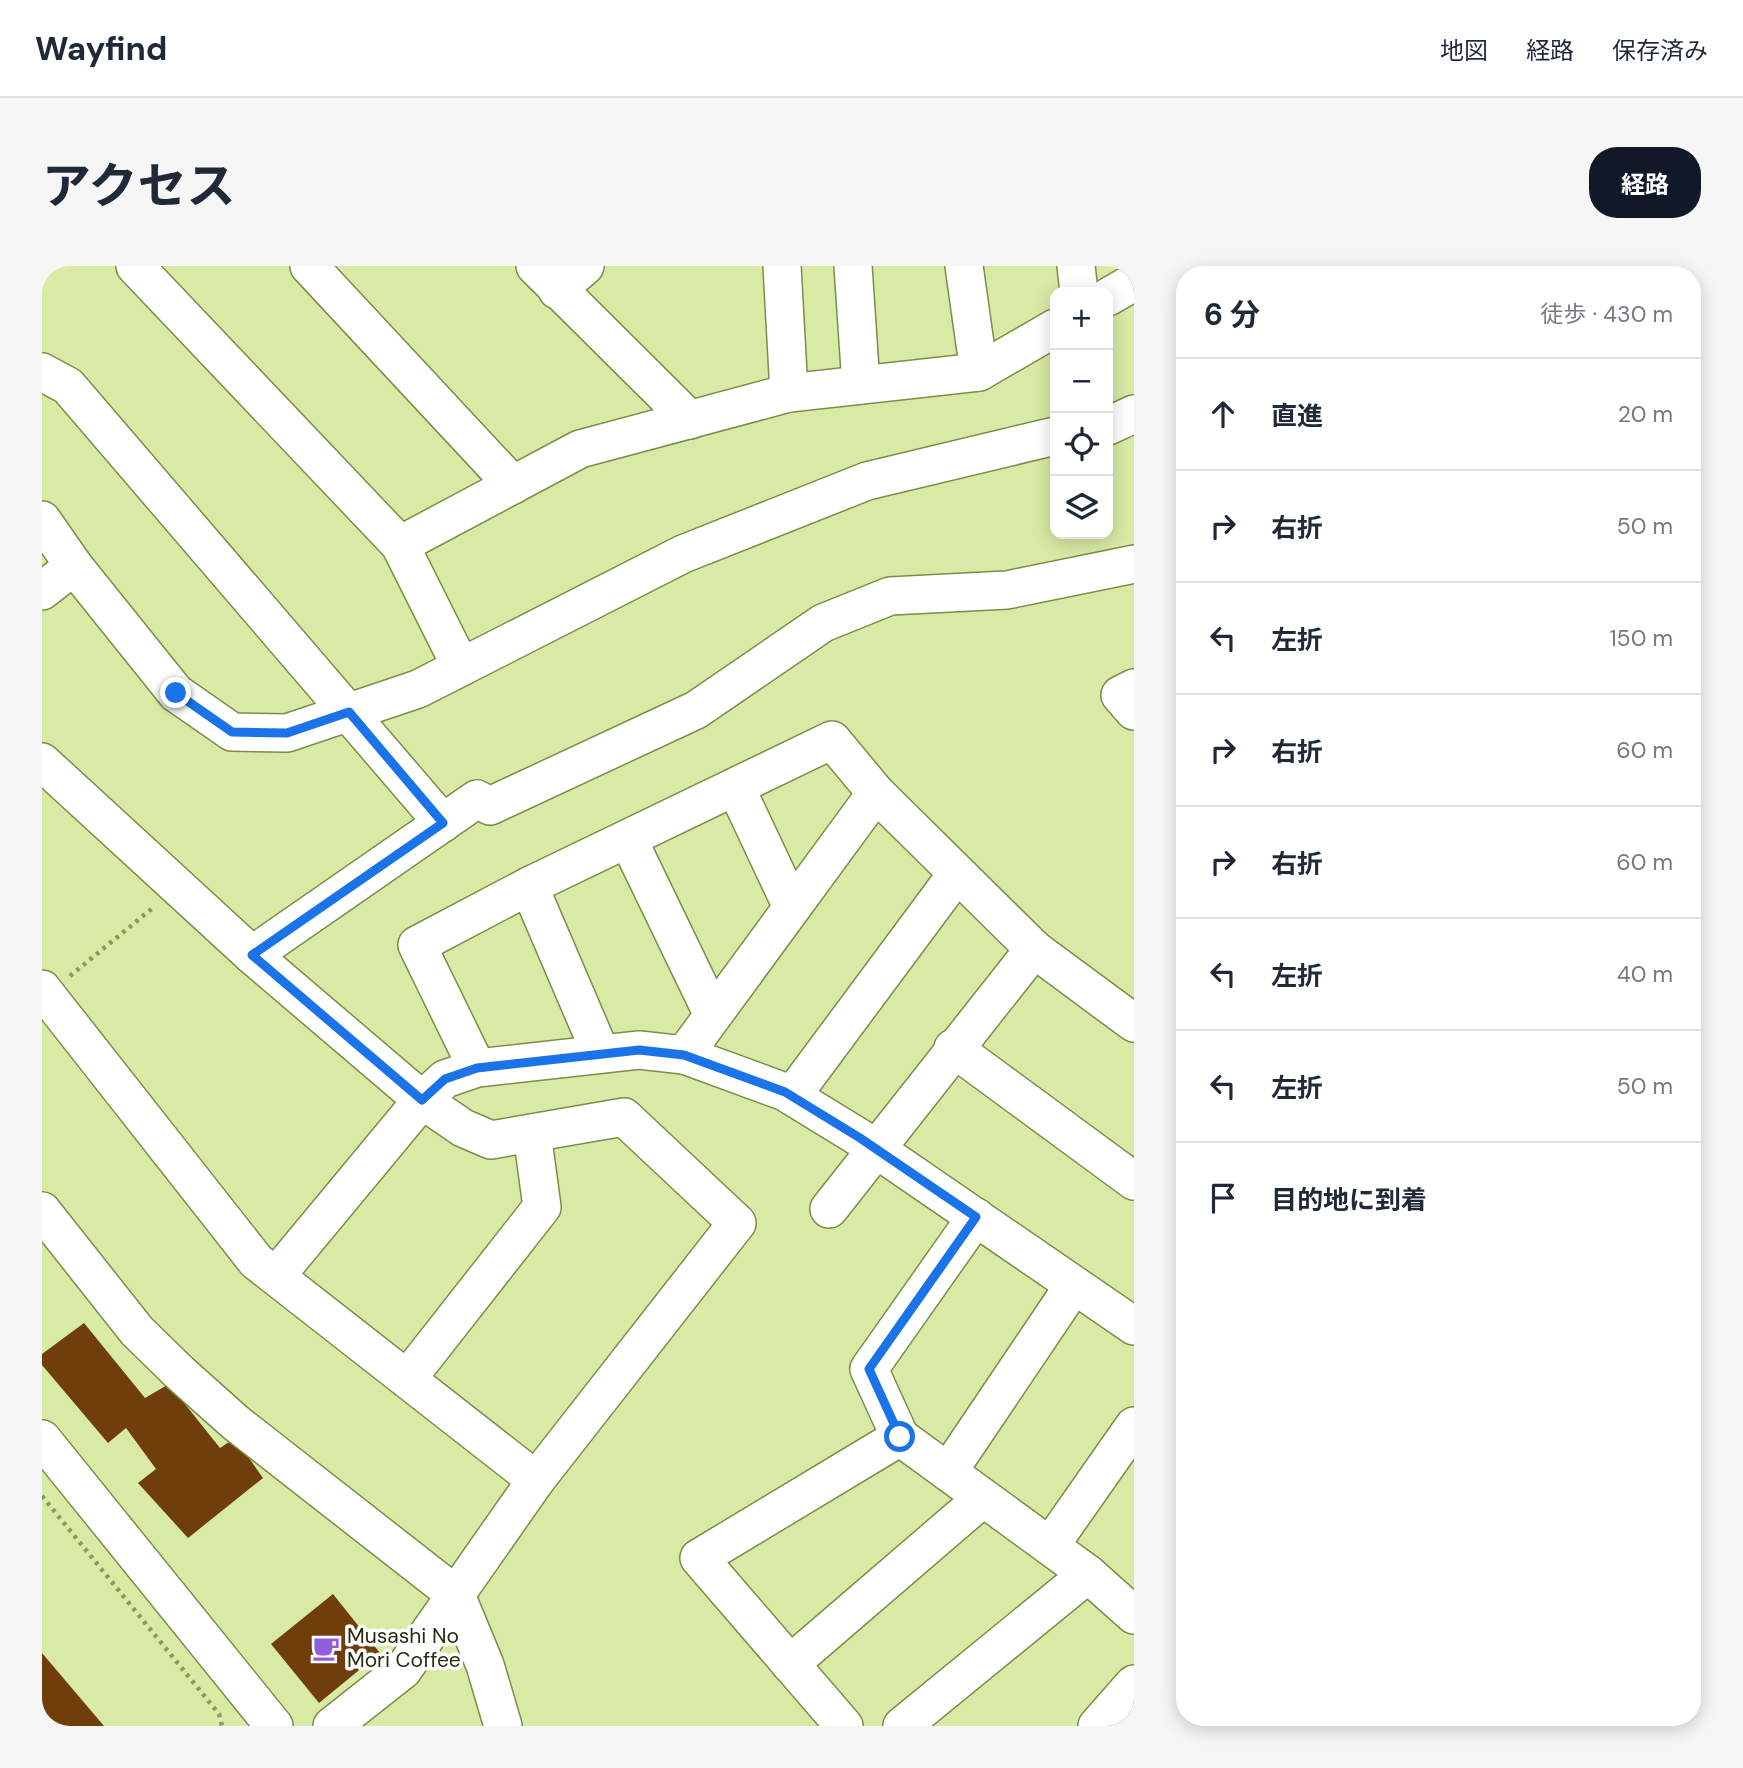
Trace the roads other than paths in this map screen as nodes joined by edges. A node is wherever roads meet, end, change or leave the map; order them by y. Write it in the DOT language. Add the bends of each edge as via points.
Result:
graph roads {
  1 [pos="135,266"];
  2 [pos="309,266"];
  3 [pos="585,266"];
  4 [pos="782,266"];
  5 [pos="853,266"];
  6 [pos="964,266"];
  7 [pos="1076,266"];
  8 [pos="1133,266"];
  9 [pos="1134,274"];
  10 [pos="546,278"];
  11 [pos="1134,282"];
  12 [pos="1078,287"];
  13 [pos="1113,294"];
  14 [pos="1050,331"];
  15 [pos="42,372"];
  16 [pos="979,372"];
  17 [pos="861,385"];
  18 [pos="789,393"];
  19 [pos="1134,414"];
  20 [pos="690,420"];
  21 [pos="1113,424"];
  22 [pos="1050,437"];
  23 [pos="513,485"];
  24 [pos="42,520"];
  25 [pos="400,545"];
  26 [pos="1134,564"];
  27 [pos="74,566"];
  28 [pos="42,591"];
  29 [pos="461,667"];
  30 [pos="1134,688"];
  31 [pos="1134,711"];
  32 [pos="349,712"];
  33 [pos="42,762"];
  34 [pos="736,788"];
  35 [pos="876,793"];
  36 [pos="443,823"];
  37 [pos="629,841"];
  38 [pos="956,875"];
  39 [pos="529,886"];
  40 [pos="792,907"];
  41 [pos="1034,949"];
  42 [pos="252,955"];
  43 [pos="44,992"];
  44 [pos="712,1013"];
  45 [pos="1134,1023"];
  46 [pos="953,1048"];
  47 [pos="601,1055"];
  48 [pos="684,1055"];
  49 [pos="477,1068"];
  50 [pos="792,1097"];
  51 [pos="422,1100"];
  52 [pos="532,1133"];
  53 [pos="876,1149"];
  54 [pos="1134,1181"];
  55 [pos="829,1209"];
  56 [pos="42,1211"];
  57 [pos="976,1217"];
  58 [pos="276,1276"];
  59 [pos="1074,1285"];
  60 [pos="1134,1326"];
  61 [pos="407,1379"];
  62 [pos="1134,1426"];
  63 [pos="900,1437"];
  64 [pos="42,1439"];
  65 [pos="948,1472"];
  66 [pos="536,1480"];
  67 [pos="983,1498"];
  68 [pos="1050,1546"];
  69 [pos="1088,1574"];
  70 [pos="456,1595"];
  71 [pos="1134,1615"];
  72 [pos="790,1664"];
  73 [pos="1134,1684"];
  74 [pos="274,1726"];
  75 [pos="332,1726"];
  76 [pos="503,1726"];
  77 [pos="844,1726"];
  78 [pos="902,1726"];
  79 [pos="1097,1726"];
  1 -- 25 [label="street"];
  2 -- 23 [label="street"];
  3 -- 10 [label="street"];
  4 -- 18 [label="street"];
  5 -- 17 [label="street"];
  6 -- 16 [label="street"];
  7 -- 12 [label="street"];
  8 -- 9 [label="street"];
  10 -- 20 [label="street"];
  11 -- 13 [label="street"];
  14 -- 16 [label="street"];
  15 -- 32 [label="street" via="68,386"];
  16 -- 17 [label="street"];
  17 -- 18 [label="street"];
  18 -- 20 [label="street"];
  19 -- 21 [label="street"];
  20 -- 23 [label="street" via="580,449"];
  22 -- 29 [label="street" via="867,481 683,554"];
  23 -- 25 [label="street"];
  24 -- 27 [label="street"];
  25 -- 29 [label="street"];
  26 -- 36 [label="street" via="1007,590 890,596 823,622 696,710 490,806 477,799"];
  27 -- 28 [label="street"];
  27 -- 32 [label="street" via="176,693 232,732 287,733"];
  29 -- 32 [label="street" via="418,689"];
  30 -- 31 [label="street" via="1119,695"];
  32 -- 36 [label="street"];
  33 -- 42 [label="street"];
  34 -- 35 [label="street" via="832,740"];
  34 -- 37 [label="street"];
  34 -- 40 [label="street"];
  35 -- 38 [label="street"];
  35 -- 40 [label="street"];
  36 -- 42 [label="street"];
  37 -- 39 [label="street"];
  37 -- 44 [label="street"];
  38 -- 41 [label="street"];
  38 -- 50 [label="street"];
  39 -- 47 [label="street"];
  39 -- 49 [label="street" via="417,945"];
  40 -- 44 [label="street"];
  41 -- 45 [label="street"];
  41 -- 46 [label="street"];
  42 -- 51 [label="street"];
  43 -- 58 [label="street" via="256,1261"];
  44 -- 48 [label="street"];
  46 -- 53 [label="street"];
  46 -- 54 [label="street"];
  47 -- 48 [label="street" via="639,1050"];
  47 -- 49 [label="street"];
  48 -- 50 [label="street" via="748,1076"];
  49 -- 51 [label="street" via="445,1079"];
  50 -- 53 [label="street"];
  51 -- 52 [label="street" via="463,1128 491,1140"];
  51 -- 58 [label="street"];
  52 -- 61 [label="street" via="542,1208"];
  52 -- 66 [label="street" via="624,1117 737,1223"];
  53 -- 55 [label="street"];
  53 -- 57 [label="street"];
  56 -- 70 [label="street" via="137,1331 180,1373 236,1423"];
  57 -- 59 [label="street"];
  57 -- 63 [label="street" via="869,1369"];
  58 -- 61 [label="street"];
  59 -- 60 [label="street"];
  59 -- 65 [label="street"];
  61 -- 66 [label="street"];
  62 -- 68 [label="street"];
  63 -- 65 [label="street"];
  63 -- 72 [label="street" via="699,1559"];
  64 -- 74 [label="street"];
  65 -- 67 [label="street"];
  66 -- 70 [label="street"];
  67 -- 68 [label="street"];
  67 -- 72 [label="street"];
  68 -- 69 [label="street"];
  69 -- 71 [label="street"];
  69 -- 78 [label="street"];
  70 -- 75 [label="street" via="403,1670"];
  70 -- 76 [label="street" via="485,1665"];
  72 -- 77 [label="street"];
  73 -- 79 [label="street"];
}
